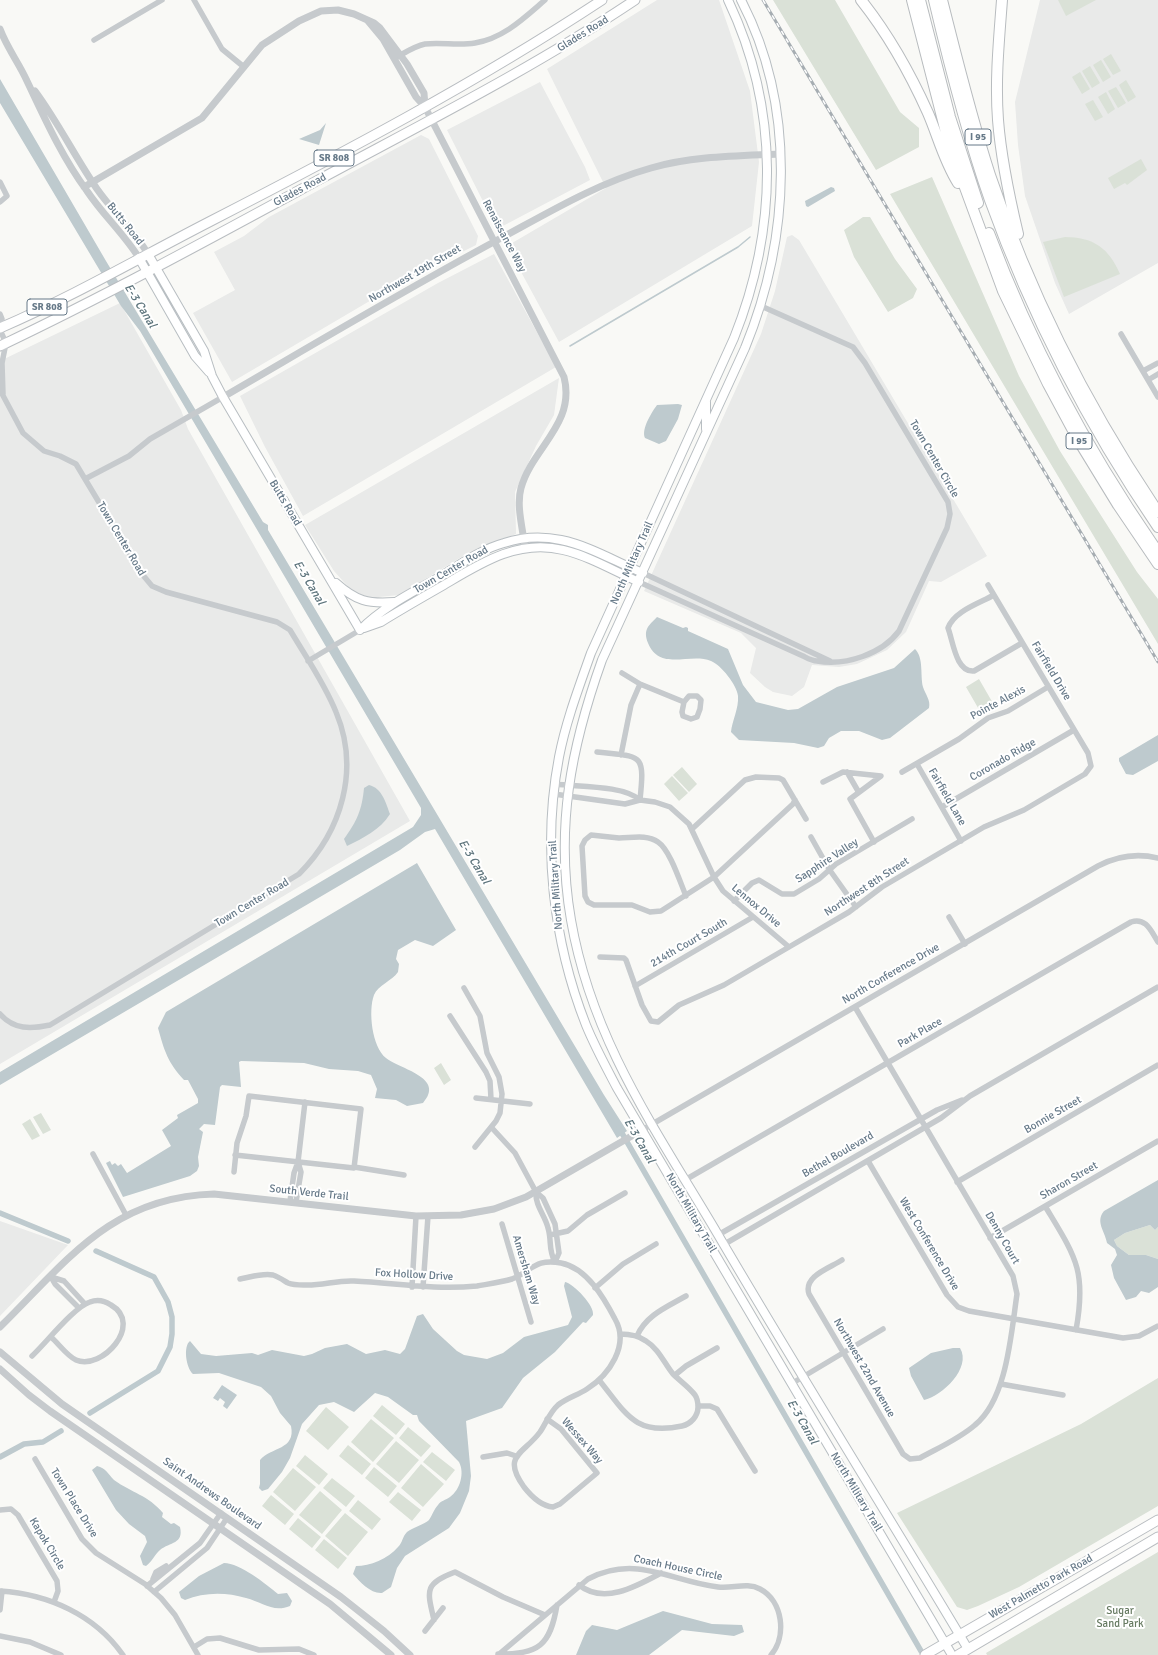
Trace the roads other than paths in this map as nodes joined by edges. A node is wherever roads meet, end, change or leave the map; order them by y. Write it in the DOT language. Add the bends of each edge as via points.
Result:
graph roads {
  1 [pos="162,0"];
  2 [pos="194,0"];
  3 [pos="546,0"];
  4 [pos="602,0"];
  5 [pos="635,0"];
  6 [pos="728,0"];
  7 [pos="741,0"];
  8 [pos="861,0"];
  9 [pos="912,0"];
  10 [pos="920,0"];
  11 [pos="934,0"];
  12 [pos="942,0"];
  13 [pos="1002,0"];
  14 [pos="368,21"];
  15 [pos="0,30"];
  16 [pos="94,40"];
  17 [pos="399,56"];
  18 [pos="244,67"];
  19 [pos="27,79"];
  20 [pos="425,107"];
  21 [pos="432,120"];
  22 [pos="767,154"];
  23 [pos="780,154"];
  24 [pos="0,182"];
  25 [pos="92,182"];
  26 [pos="84,187"];
  27 [pos="0,202"];
  28 [pos="971,203"];
  29 [pos="495,242"];
  30 [pos="148,254"];
  31 [pos="140,258"];
  32 [pos="156,267"];
  33 [pos="1027,269"];
  34 [pos="147,272"];
  35 [pos="761,306"];
  36 [pos="0,314"];
  37 [pos="0,328"];
  38 [pos="1121,334"];
  39 [pos="3,345"];
  40 [pos="1158,363"];
  41 [pos="1143,371"];
  42 [pos="1158,374"];
  43 [pos="212,376"];
  44 [pos="1148,380"];
  45 [pos="714,384"];
  46 [pos="0,390"];
  47 [pos="223,397"];
  48 [pos="1158,397"];
  49 [pos="4,398"];
  50 [pos="706,400"];
  51 [pos="717,408"];
  52 [pos="706,432"];
  53 [pos="85,480"];
  54 [pos="1158,512"];
  55 [pos="1158,527"];
  56 [pos="524,539"];
  57 [pos="525,548"];
  58 [pos="1158,552"];
  59 [pos="1158,564"];
  60 [pos="630,568"];
  61 [pos="642,573"];
  62 [pos="626,576"];
  63 [pos="330,577"];
  64 [pos="639,582"];
  65 [pos="988,585"];
  66 [pos="994,595"];
  67 [pos="396,602"];
  68 [pos="360,630"];
  69 [pos="1022,643"];
  70 [pos="308,661"];
  71 [pos="830,661"];
  72 [pos="622,673"];
  73 [pos="640,684"];
  74 [pos="1048,687"];
  75 [pos="684,702"];
  76 [pos="1074,730"];
  77 [pos="597,752"];
  78 [pos="621,755"];
  79 [pos="917,764"];
  80 [pos="1090,769"];
  81 [pos="847,772"];
  82 [pos="902,772"];
  83 [pos="823,782"];
  84 [pos="555,784"];
  85 [pos="569,786"];
  86 [pos="858,791"];
  87 [pos="554,794"];
  88 [pos="567,796"];
  89 [pos="640,800"];
  90 [pos="795,800"];
  91 [pos="942,808"];
  92 [pos="806,819"];
  93 [pos="912,819"];
  94 [pos="692,830"];
  95 [pos="811,837"];
  96 [pos="961,841"];
  97 [pos="874,842"];
  98 [pos="1157,858"];
  99 [pos="829,869"];
  100 [pos="714,877"];
  101 [pos="686,896"];
  102 [pos="734,901"];
  103 [pos="856,907"];
  104 [pos="753,917"];
  105 [pos="949,917"];
  106 [pos="1158,942"];
  107 [pos="965,944"];
  108 [pos="789,947"];
  109 [pos="600,957"];
  110 [pos="635,986"];
  111 [pos="1158,987"];
  112 [pos="464,988"];
  113 [pos="855,1007"];
  114 [pos="0,1014"];
  115 [pos="450,1016"];
  116 [pos="888,1063"];
  117 [pos="1158,1065"];
  118 [pos="970,1096"];
  119 [pos="476,1098"];
  120 [pos="491,1099"];
  121 [pos="502,1100"];
  122 [pos="305,1102"];
  123 [pos="530,1104"];
  124 [pos="921,1119"];
  125 [pos="652,1124"];
  126 [pos="925,1127"];
  127 [pos="492,1128"];
  128 [pos="638,1132"];
  129 [pos="1158,1140"];
  130 [pos="474,1147"];
  131 [pos="93,1154"];
  132 [pos="235,1155"];
  133 [pos="868,1161"];
  134 [pos="298,1162"];
  135 [pos="354,1167"];
  136 [pos="234,1172"];
  137 [pos="404,1174"];
  138 [pos="685,1180"];
  139 [pos="957,1182"];
  140 [pos="536,1192"];
  141 [pos="625,1192"];
  142 [pos="293,1201"];
  143 [pos="1046,1206"];
  144 [pos="126,1215"];
  145 [pos="416,1216"];
  146 [pos="428,1216"];
  147 [pos="502,1224"];
  148 [pos="557,1233"];
  149 [pos="550,1235"];
  150 [pos="718,1236"];
  151 [pos="706,1238"];
  152 [pos="990,1238"];
  153 [pos="656,1244"];
  154 [pos="723,1245"];
  155 [pos="842,1260"];
  156 [pos="555,1262"];
  157 [pos="517,1276"];
  158 [pos="51,1277"];
  159 [pos="240,1280"];
  160 [pos="412,1287"];
  161 [pos="423,1287"];
  162 [pos="595,1288"];
  163 [pos="686,1296"];
  164 [pos="85,1304"];
  165 [pos="79,1308"];
  166 [pos="1013,1319"];
  167 [pos="531,1322"];
  168 [pos="1158,1326"];
  169 [pos="0,1327"];
  170 [pos="883,1329"];
  171 [pos="1076,1330"];
  172 [pos="620,1334"];
  173 [pos="637,1336"];
  174 [pos="51,1337"];
  175 [pos="717,1348"];
  176 [pos="0,1352"];
  177 [pos="843,1353"];
  178 [pos="32,1356"];
  179 [pos="0,1369"];
  180 [pos="675,1375"];
  181 [pos="803,1377"];
  182 [pos="599,1380"];
  183 [pos="791,1384"];
  184 [pos="1001,1384"];
  185 [pos="1063,1395"];
  186 [pos="698,1406"];
  187 [pos="547,1419"];
  188 [pos="516,1456"];
  189 [pos="483,1457"];
  190 [pos="35,1459"];
  191 [pos="910,1459"];
  192 [pos="755,1471"];
  193 [pos="0,1510"];
  194 [pos="224,1516"];
  195 [pos="1158,1520"];
  196 [pos="218,1526"];
  197 [pos="1158,1537"];
  198 [pos="661,1573"];
  199 [pos="149,1584"];
  200 [pos="579,1585"];
  201 [pos="1,1591"];
  202 [pos="154,1592"];
  203 [pos="54,1602"];
  204 [pos="557,1605"];
  205 [pos="443,1608"];
  206 [pos="0,1610"];
  207 [pos="545,1615"];
  208 [pos="434,1620"];
  209 [pos="425,1631"];
  210 [pos="959,1635"];
  211 [pos="0,1636"];
  212 [pos="945,1643"];
  213 [pos="194,1647"];
  214 [pos="970,1652"];
  215 [pos="61,1655"];
  216 [pos="123,1655"];
  217 [pos="198,1655"];
  218 [pos="314,1655"];
  219 [pos="391,1655"];
  220 [pos="410,1655"];
  221 [pos="497,1655"];
  222 [pos="771,1655"];
  223 [pos="925,1655"];
  224 [pos="952,1655"];
  225 [pos="958,1655"];
  1 -- 16 [label="street"];
  2 -- 18 [label="street" via="222,48"];
  3 -- 17 [label="street" via="516,25 486,40 463,45 426,44"];
  4 -- 20 [label="main road, Glades Road / SR 808" via="506,62"];
  5 -- 21 [label="main road, Glades Road / SR 808" via="547,56"];
  6 -- 22 [label="main road, North Military Trail" via="755,76 763,112"];
  7 -- 23 [label="main road, North Military Trail" via="760,45 768,74 776,110"];
  8 -- 28 [label="highway" via="907,71 928,113 952,173"];
  9 -- 28 [label="highway, I 95" via="944,126"];
  10 -- 58 [label="highway" via="959,146 978,205 1012,291 1076,420 1117,490"];
  11 -- 55 [label="highway" via="965,124 990,201 1020,276 1082,403"];
  12 -- 33 [label="highway, I 95" via="982,149"];
  13 -- 33 [label="highway" via="997,79 1000,139 1008,193"];
  14 -- 17 [label="street" via="380,28"];
  14 -- 18 [label="street" via="338,10 315,13 267,41"];
  14 -- 20 [label="street" via="383,39 416,97"];
  15 -- 19 [label="street, Butts Road"];
  17 -- 20 [label="street" via="424,93"];
  18 -- 25 [label="street" via="202,118"];
  19 -- 25 [label="street, Butts Road"];
  19 -- 26 [label="street, Butts Road" via="47,124"];
  20 -- 21 [label="street, Renaissance Way"];
  20 -- 30 [label="main road, Glades Road / SR 808" via="322,164"];
  21 -- 29 [label="street, Renaissance Way"];
  21 -- 32 [label="main road, Glades Road / SR 808"];
  22 -- 23 [label="street, Northwest 19th Street"];
  22 -- 29 [label="street, Northwest 19th Street" via="689,160 634,173 588,192"];
  22 -- 45 [label="main road, North Military Trail" via="766,212 756,271 742,319"];
  23 -- 35 [label="main road, North Military Trail" via="777,238"];
  24 -- 27 [label="street" via="8,196"];
  25 -- 26 [label="street"];
  25 -- 30 [label="street, Butts Road" via="132,229"];
  26 -- 31 [label="street, Butts Road"];
  28 -- 59 [label="highway, I 95" via="1003,291 1048,384 1108,489"];
  29 -- 47 [label="street, Northwest 19th Street" via="408,288 357,321"];
  29 -- 56 [label="street, Renaissance Way" via="565,381 565,402 559,424 521,488"];
  30 -- 31 [label="main road, Glades Road / SR 808"];
  30 -- 32 [label="main road, Butts Road"];
  31 -- 34 [label="main road, Butts Road"];
  31 -- 37 [label="main road, Glades Road / SR 808" via="46,308"];
  32 -- 34 [label="main road, Glades Road / SR 808"];
  32 -- 43 [label="main road, Butts Road" via="204,351"];
  33 -- 54 [label="highway, I 95" via="1051,324 1088,396"];
  34 -- 39 [label="main road, Glades Road / SR 808"];
  34 -- 43 [label="main road, Butts Road" via="195,356"];
  35 -- 51 [label="main road, North Military Trail"];
  35 -- 71 [label="street, Town Center Circle" via="857,351 949,506 950,520 947,528 929,570 894,638 864,656"];
  36 -- 37 [label="street"];
  37 -- 39 [label="street"];
  38 -- 41 [label="street"];
  39 -- 49 [label="street"];
  40 -- 41 [label="street"];
  41 -- 44 [label="street"];
  42 -- 44 [label="street"];
  43 -- 47 [label="main road, Butts Road"];
  44 -- 48 [label="street"];
  45 -- 50 [label="main road, North Military Trail"];
  45 -- 51 [label="main road"];
  46 -- 49 [label="street, Town Center Road"];
  47 -- 53 [label="street, Northwest 19th Street" via="150,439 129,456"];
  47 -- 63 [label="main road, Butts Road"];
  49 -- 53 [label="street, Town Center Road" via="28,438 44,451 76,464"];
  50 -- 52 [label="main road"];
  50 -- 60 [label="main road, North Military Trail"];
  51 -- 52 [label="main road, North Military Trail"];
  52 -- 61 [label="main road, North Military Trail"];
  53 -- 70 [label="street, Town Center Road" via="142,574 152,586 158,590 284,625 290,630"];
  56 -- 57 [label="street, Renaissance Way"];
  56 -- 60 [label="main road, Town Center Road" via="543,538 570,542"];
  56 -- 67 [label="main road, Town Center Road" via="506,542 482,552"];
  57 -- 62 [label="main road, Town Center Road" via="547,548 578,554"];
  57 -- 68 [label="main road, Town Center Road" via="491,558 381,622"];
  60 -- 61 [label="main road, Town Center Road"];
  60 -- 62 [label="main road, North Military Trail"];
  61 -- 64 [label="main road, North Military Trail"];
  61 -- 71 [label="street, Town Center Circle"];
  62 -- 64 [label="main road, Town Center Road"];
  62 -- 84 [label="main road, North Military Trail" via="591,653 573,703"];
  63 -- 67 [label="main road" via="353,596 362,600"];
  63 -- 68 [label="main road, Butts Road"];
  64 -- 71 [label="street, Town Center Circle" via="803,656 817,661"];
  64 -- 85 [label="main road, North Military Trail" via="602,660 579,733"];
  65 -- 66 [label="street, Fairfield Drive"];
  66 -- 69 [label="street, Fairfield Drive"];
  66 -- 69 [label="street" via="957,615 948,628 961,666 966,671 974,671"];
  67 -- 68 [label="main road, Town Center Road" via="376,614"];
  68 -- 70 [label="street, Town Center Road"];
  69 -- 74 [label="street, Fairfield Drive"];
  70 -- 114 [label="street, Town Center Road" via="337,713 344,735 347,766 345,788 336,822 323,846 309,864 299,874 50,1025 34,1029 21,1027 7,1022"];
  72 -- 73 [label="street"];
  73 -- 75 [label="street"];
  73 -- 78 [label="street" via="632,705"];
  74 -- 76 [label="street, Fairfield Drive"];
  74 -- 79 [label="street, Pointe Alexis" via="1008,710 988,718"];
  76 -- 80 [label="street, Fairfield Drive" via="1088,753"];
  76 -- 91 [label="street, Coronado Ridge"];
  77 -- 78 [label="street"];
  78 -- 89 [label="street" via="632,756 641,765 643,773"];
  79 -- 82 [label="street, Pointe Alexis"];
  79 -- 91 [label="street, Fairfield Lane"];
  80 -- 96 [label="street, Northwest 8th Street" via="1024,810 993,823"];
  81 -- 83 [label="street"];
  81 -- 86 [label="street"];
  81 -- 86 [label="street" via="881,776"];
  84 -- 85 [label="street, Lennox Drive"];
  84 -- 87 [label="main road, North Military Trail"];
  85 -- 88 [label="main road, North Military Trail"];
  85 -- 89 [label="street, Lennox Drive" via="634,794"];
  86 -- 97 [label="street" via="850,799"];
  87 -- 88 [label="street, Lennox Drive"];
  87 -- 128 [label="main road, North Military Trail" via="552,861 559,931 586,1026"];
  88 -- 89 [label="street, Lennox Drive" via="625,804"];
  88 -- 125 [label="main road, North Military Trail" via="564,818 567,884 570,917 578,956 608,1044"];
  89 -- 94 [label="street, Lennox Drive" via="670,807 684,817"];
  90 -- 92 [label="street"];
  90 -- 94 [label="street" via="786,783 779,778 752,777 745,780"];
  90 -- 100 [label="street"];
  91 -- 96 [label="street, Fairfield Lane"];
  93 -- 97 [label="street, Sapphire Valley"];
  94 -- 100 [label="street, Lennox Drive"];
  95 -- 99 [label="street"];
  96 -- 103 [label="street, Northwest 8th Street" via="882,887"];
  97 -- 99 [label="street, Sapphire Valley"];
  98 -- 107 [label="street, North Conference Drive" via="1136,855 1107,861"];
  99 -- 102 [label="street, Sapphire Valley" via="819,879 790,895 782,894 763,881 755,881"];
  99 -- 103 [label="street"];
  100 -- 101 [label="street"];
  100 -- 102 [label="street, Lennox Drive" via="723,891"];
  101 -- 101 [label="street" via="666,851 654,840 646,837 617,838 591,835 584,840 582,846 585,896 588,902 594,905 632,905 656,912"];
  102 -- 104 [label="street, Lennox Drive"];
  103 -- 108 [label="street, Northwest 8th Street"];
  104 -- 108 [label="street, Lennox Drive"];
  104 -- 110 [label="street, 214th Court South"];
  105 -- 107 [label="street"];
  106 -- 116 [label="street, Park Place" via="1147,924 1142,921 1131,922"];
  107 -- 113 [label="street, North Conference Drive"];
  108 -- 110 [label="street, Northwest 8th Street" via="724,985 679,1005 658,1022 651,1020 644,1010"];
  109 -- 110 [label="street" via="624,958"];
  111 -- 118 [label="street, Bethel Boulevard"];
  112 -- 121 [label="street" via="480,1016 487,1053 499,1077"];
  113 -- 116 [label="street, Denny Court"];
  113 -- 125 [label="street, North Conference Drive"];
  115 -- 120 [label="street" via="486,1072 490,1081"];
  116 -- 124 [label="street, Denny Court"];
  116 -- 138 [label="street, Park Place"];
  117 -- 139 [label="street, Bonnie Street"];
  118 -- 124 [label="street, Bethel Boulevard"];
  118 -- 126 [label="street, Bethel Boulevard"];
  119 -- 120 [label="street"];
  120 -- 121 [label="street"];
  121 -- 123 [label="street"];
  121 -- 127 [label="street" via="500,1113"];
  122 -- 132 [label="street" via="248,1096 246,1116"];
  122 -- 134 [label="street"];
  122 -- 135 [label="street" via="361,1109"];
  124 -- 126 [label="street, Denny Court"];
  124 -- 150 [label="street, Bethel Boulevard"];
  125 -- 128 [label="street, North Conference Drive"];
  125 -- 138 [label="main road, North Military Trail"];
  126 -- 133 [label="street, Bethel Boulevard"];
  126 -- 139 [label="street, Denny Court"];
  127 -- 130 [label="street"];
  127 -- 140 [label="street" via="515,1153"];
  128 -- 140 [label="street, South Verde Trail"];
  128 -- 151 [label="main road, North Military Trail"];
  129 -- 143 [label="street, Sharon Street"];
  131 -- 144 [label="street"];
  132 -- 134 [label="street"];
  132 -- 136 [label="street"];
  133 -- 154 [label="street, Bethel Boulevard"];
  133 -- 166 [label="street, West Conference Drive" via="950,1299 958,1307 969,1311"];
  134 -- 135 [label="street"];
  134 -- 142 [label="street" via="294,1173"];
  135 -- 137 [label="street"];
  138 -- 150 [label="main road, North Military Trail"];
  139 -- 152 [label="street, Denny Court"];
  140 -- 146 [label="street, South Verde Trail" via="510,1203 477,1212"];
  140 -- 148 [label="street" via="543,1198"];
  140 -- 149 [label="street" via="536,1201"];
  141 -- 148 [label="street" via="587,1215 568,1231"];
  142 -- 144 [label="street, South Verde Trail" via="198,1194 156,1202"];
  142 -- 145 [label="street, South Verde Trail"];
  143 -- 152 [label="street, Sharon Street"];
  143 -- 171 [label="street" via="1078,1269 1081,1302"];
  144 -- 158 [label="street, South Verde Trail" via="88,1241"];
  145 -- 146 [label="street, South Verde Trail"];
  145 -- 160 [label="street"];
  146 -- 161 [label="street"];
  147 -- 157 [label="street, Amersham Way"];
  148 -- 149 [label="street"];
  148 -- 156 [label="street" via="559,1253"];
  149 -- 156 [label="street" via="550,1253"];
  150 -- 154 [label="main road, North Military Trail"];
  151 -- 154 [label="main road"];
  151 -- 183 [label="main road, North Military Trail"];
  152 -- 166 [label="street, Denny Court" via="1015,1281 1017,1294"];
  153 -- 162 [label="street" via="623,1264"];
  154 -- 181 [label="main road, North Military Trail"];
  155 -- 177 [label="street, Northwest 22nd Avenue" via="812,1278 808,1284 809,1294"];
  156 -- 157 [label="street, Fox Hollow Drive" via="532,1266"];
  156 -- 162 [label="street, Fox Hollow Drive" via="577,1269"];
  157 -- 161 [label="street, Fox Hollow Drive" via="478,1285"];
  157 -- 167 [label="street, Amersham Way"];
  158 -- 164 [label="street" via="64,1281"];
  158 -- 165 [label="street" via="54,1284"];
  158 -- 169 [label="street, South Verde Trail"];
  159 -- 160 [label="street, Fox Hollow Drive" via="269,1274 288,1282 306,1285 342,1281"];
  160 -- 161 [label="street, Fox Hollow Drive"];
  162 -- 172 [label="street, Fox Hollow Drive" via="616,1319"];
  163 -- 173 [label="street" via="646,1320"];
  164 -- 165 [label="street"];
  164 -- 174 [label="street" via="95,1300 102,1301 114,1307 123,1316 124,1329 110,1350 93,1360 80,1361 72,1358"];
  165 -- 174 [label="street"];
  166 -- 171 [label="street, West Conference Drive"];
  166 -- 184 [label="street, Denny Court"];
  168 -- 171 [label="street, West Conference Drive" via="1140,1336 1129,1338"];
  170 -- 177 [label="street"];
  172 -- 173 [label="street"];
  172 -- 182 [label="street, Fox Hollow Drive" via="616,1356"];
  173 -- 180 [label="street" via="653,1346"];
  174 -- 178 [label="street"];
  175 -- 180 [label="street"];
  176 -- 194 [label="street, Saint Andrews Boulevard" via="62,1404"];
  177 -- 181 [label="street"];
  177 -- 191 [label="street, Northwest 22nd Avenue" via="903,1454"];
  179 -- 196 [label="street, Saint Andrews Boulevard" via="50,1411"];
  180 -- 186 [label="street" via="695,1395"];
  181 -- 183 [label="street"];
  181 -- 210 [label="main road, North Military Trail"];
  182 -- 186 [label="street" via="628,1416 647,1428 660,1429 687,1424 695,1417"];
  182 -- 187 [label="street, Fox Hollow Drive" via="587,1390 563,1402"];
  183 -- 212 [label="main road, North Military Trail"];
  184 -- 185 [label="street"];
  184 -- 191 [label="street, Denny Court" via="992,1407 975,1425 920,1458"];
  186 -- 192 [label="street" via="717,1409"];
  187 -- 188 [label="street, Fox Hollow Drive" via="534,1439"];
  187 -- 188 [label="street, Wessex Way" via="561,1429 597,1473 560,1504 549,1506 534,1497 523,1485 515,1467"];
  188 -- 189 [label="street" via="507,1453"];
  190 -- 199 [label="street, Town Place Drive" via="80,1535 90,1547"];
  193 -- 203 [label="street, Kapok Circle" via="11,1509 18,1514 55,1577 58,1591"];
  194 -- 196 [label="street"];
  194 -- 220 [label="street, Saint Andrews Boulevard" via="341,1597"];
  195 -- 210 [label="main road, West Palmetto Park Road"];
  196 -- 199 [label="street"];
  196 -- 202 [label="street" via="207,1548"];
  196 -- 219 [label="street, Saint Andrews Boulevard" via="330,1604"];
  197 -- 214 [label="main road, West Palmetto Park Road"];
  198 -- 200 [label="street, Coach House Circle" via="623,1568 599,1574"];
  198 -- 200 [label="street" via="637,1586 613,1594 586,1591"];
  198 -- 222 [label="street, Coach House Circle" via="711,1586 748,1586 762,1590 776,1606 781,1621 780,1641"];
  199 -- 202 [label="street, Town Place Drive"];
  200 -- 204 [label="street, Coach House Circle"];
  201 -- 203 [label="street"];
  201 -- 206 [label="street"];
  202 -- 213 [label="street, Town Place Drive" via="168,1605"];
  203 -- 216 [label="street" via="92,1622"];
  204 -- 207 [label="street, Coach House Circle"];
  204 -- 221 [label="street" via="551,1631 539,1646 520,1653"];
  205 -- 208 [label="street"];
  207 -- 208 [label="street" via="455,1572 441,1577 432,1584 429,1596"];
  207 -- 221 [label="street, Coach House Circle"];
  208 -- 209 [label="street"];
  210 -- 212 [label="main road, West Palmetto Park Road"];
  210 -- 214 [label="main road, North Military Trail"];
  211 -- 215 [label="street" via="30,1642"];
  212 -- 223 [label="main road, West Palmetto Park Road"];
  212 -- 224 [label="main road, North Military Trail"];
  213 -- 217 [label="street, Town Place Drive"];
  213 -- 218 [label="street" via="207,1639 220,1638 258,1650 295,1648"];
  214 -- 225 [label="main road, West Palmetto Park Road"];
}
